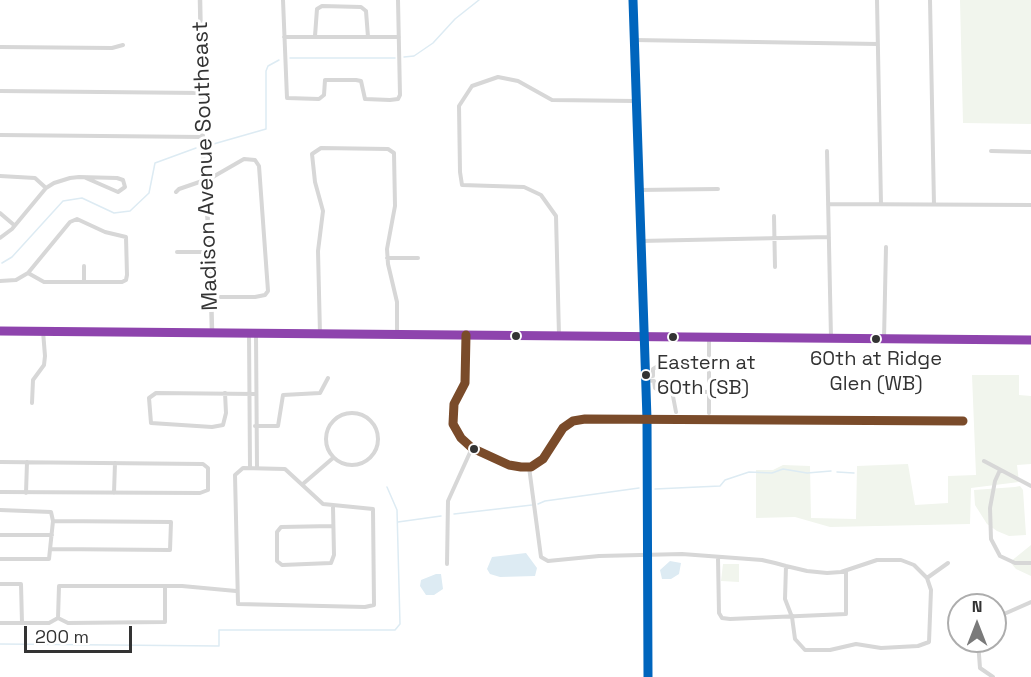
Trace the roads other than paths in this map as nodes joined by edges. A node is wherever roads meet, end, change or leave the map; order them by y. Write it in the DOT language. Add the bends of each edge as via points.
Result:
graph roads {
  1 [pos="200,0"];
  2 [pos="284,0"];
  3 [pos="398,0"];
  4 [pos="633,0"];
  5 [pos="877,0"];
  6 [pos="930,0"];
  7 [pos="315,36"];
  8 [pos="284,37"];
  9 [pos="368,37"];
  10 [pos="399,37"];
  11 [pos="634,40"];
  12 [pos="878,44"];
  13 [pos="123,45"];
  14 [pos="0,47"];
  15 [pos="0,91"];
  16 [pos="202,93"];
  17 [pos="635,101"];
  18 [pos="0,135"];
  19 [pos="203,137"];
  20 [pos="827,151"];
  21 [pos="991,151"];
  22 [pos="1031,152"];
  23 [pos="0,176"];
  24 [pos="86,178"];
  25 [pos="205,181"];
  26 [pos="46,188"];
  27 [pos="718,189"];
  28 [pos="638,190"];
  29 [pos="176,192"];
  30 [pos="828,204"];
  31 [pos="881,204"];
  32 [pos="934,205"];
  33 [pos="1031,205"];
  34 [pos="0,213"];
  35 [pos="774,216"];
  36 [pos="14,225"];
  37 [pos="775,237"];
  38 [pos="829,237"];
  39 [pos="0,238"];
  40 [pos="639,241"];
  41 [pos="886,247"];
  42 [pos="177,252"];
  43 [pos="210,252"];
  44 [pos="387,258"];
  45 [pos="418,258"];
  46 [pos="84,266"];
  47 [pos="776,267"];
  48 [pos="28,273"];
  49 [pos="0,281"];
  50 [pos="84,282"];
  51 [pos="211,297"];
  52 [pos="0,331"];
  53 [pos="43,331"];
  54 [pos="212,333"];
  55 [pos="253,333"];
  56 [pos="320,333"];
  57 [pos="398,334"];
  58 [pos="466,335"];
  59 [pos="559,336"];
  60 [pos="643,336"];
  61 [pos="709,337"];
  62 [pos="831,338"];
  63 [pos="884,339"];
  64 [pos="1031,340"];
  65 [pos="709,367"];
  66 [pos="328,378"];
  67 [pos="646,378"];
  68 [pos="672,391"];
  69 [pos="710,392"];
  70 [pos="225,393"];
  71 [pos="249,393"];
  72 [pos="256,394"];
  73 [pos="32,403"];
  74 [pos="676,412"];
  75 [pos="709,413"];
  76 [pos="647,419"];
  77 [pos="963,421"];
  78 [pos="249,426"];
  79 [pos="256,426"];
  80 [pos="472,448"];
  81 [pos="333,458"];
  82 [pos="984,461"];
  83 [pos="0,462"];
  84 [pos="27,462"];
  85 [pos="115,463"];
  86 [pos="529,467"];
  87 [pos="250,468"];
  88 [pos="257,468"];
  89 [pos="1000,470"];
  90 [pos="304,483"];
  91 [pos="1031,486"];
  92 [pos="0,492"];
  93 [pos="26,493"];
  94 [pos="114,493"];
  95 [pos="333,507"];
  96 [pos="0,510"];
  97 [pos="53,521"];
  98 [pos="333,526"];
  99 [pos="0,535"];
  100 [pos="52,535"];
  101 [pos="51,549"];
  102 [pos="647,555"];
  103 [pos="718,558"];
  104 [pos="0,559"];
  105 [pos="948,563"];
  106 [pos="1031,563"];
  107 [pos="447,564"];
  108 [pos="786,566"];
  109 [pos="846,571"];
  110 [pos="927,578"];
  111 [pos="0,584"];
  112 [pos="165,586"];
  113 [pos="236,591"];
  114 [pos="1031,602"];
  115 [pos="1007,613"];
  116 [pos="792,617"];
  117 [pos="58,618"];
  118 [pos="22,622"];
  119 [pos="0,623"];
  120 [pos="979,653"];
  121 [pos="648,677"];
  122 [pos="993,677"];
  1 -- 16 [label="street, Madison Avenue Southeast"];
  2 -- 8 [label="street"];
  3 -- 10 [label="street"];
  4 -- 11 [label="street"];
  5 -- 12 [label="street"];
  6 -- 32 [label="street"];
  7 -- 8 [label="street"];
  7 -- 9 [label="street"];
  7 -- 9 [label="street" via="317,9 322,6 361,7 366,11"];
  8 -- 10 [label="street" via="287,98 322,98 325,80 333,79 361,81 365,99 398,99"];
  9 -- 10 [label="street"];
  11 -- 12 [label="street"];
  11 -- 17 [label="street"];
  12 -- 31 [label="street"];
  13 -- 14 [label="street"];
  15 -- 16 [label="street"];
  16 -- 19 [label="street, Madison Avenue Southeast"];
  17 -- 28 [label="street"];
  17 -- 59 [label="street" via="552,99 518,81 498,77 472,86 459,106 462,185 524,187 541,195 556,216"];
  18 -- 19 [label="street"];
  19 -- 25 [label="street, Madison Avenue Southeast"];
  20 -- 30 [label="street"];
  21 -- 22 [label="street"];
  23 -- 26 [label="street" via="35,178"];
  24 -- 24 [label="street" via="122,179 125,187 118,192"];
  24 -- 26 [label="street" via="63,180"];
  25 -- 29 [label="street"];
  25 -- 43 [label="street, Madison Avenue Southeast"];
  25 -- 51 [label="street" via="240,161 255,160 260,172 268,291 255,297"];
  26 -- 36 [label="street"];
  27 -- 28 [label="street"];
  28 -- 40 [label="street"];
  30 -- 31 [label="street"];
  30 -- 38 [label="street"];
  31 -- 32 [label="street"];
  32 -- 33 [label="street"];
  34 -- 36 [label="street"];
  35 -- 37 [label="street"];
  36 -- 39 [label="street"];
  37 -- 38 [label="street"];
  37 -- 40 [label="street"];
  37 -- 47 [label="street"];
  38 -- 62 [label="street"];
  40 -- 60 [label="street"];
  41 -- 63 [label="street"];
  42 -- 43 [label="street"];
  43 -- 51 [label="street, Madison Avenue Southeast"];
  44 -- 45 [label="street"];
  44 -- 56 [label="street" via="395,206 394,154 388,149 313,151 312,166 323,211 318,251"];
  44 -- 57 [label="street" via="398,302"];
  46 -- 50 [label="street"];
  48 -- 49 [label="street" via="16,280"];
  48 -- 50 [label="street" via="44,282"];
  48 -- 50 [label="street" via="76,219 124,235 126,280"];
  51 -- 54 [label="street, Madison Avenue Southeast"];
  52 -- 53 [label="main road"];
  53 -- 54 [label="main road"];
  53 -- 73 [label="street" via="44,365 33,380"];
  54 -- 55 [label="main road"];
  55 -- 56 [label="main road"];
  55 -- 71 [label="street"];
  55 -- 72 [label="street"];
  56 -- 57 [label="main road"];
  57 -- 58 [label="main road"];
  58 -- 59 [label="main road"];
  58 -- 80 [label="street" via="465,383 452,417 456,432"];
  59 -- 60 [label="main road"];
  60 -- 61 [label="main road"];
  60 -- 67 [label="street"];
  61 -- 62 [label="main road"];
  61 -- 65 [label="street"];
  62 -- 63 [label="main road"];
  63 -- 64 [label="main road"];
  65 -- 67 [label="street" via="658,366 654,367 653,376"];
  65 -- 69 [label="street"];
  66 -- 79 [label="street" via="320,393 283,395 278,426"];
  67 -- 68 [label="street" via="654,381 656,390"];
  67 -- 76 [label="street"];
  68 -- 69 [label="street"];
  68 -- 74 [label="street"];
  69 -- 75 [label="street"];
  70 -- 70 [label="street" via="151,394 151,423 223,425"];
  70 -- 71 [label="street"];
  71 -- 72 [label="street"];
  71 -- 78 [label="street"];
  72 -- 79 [label="street"];
  76 -- 77 [label="street"];
  76 -- 86 [label="street" via="573,421 543,459"];
  76 -- 102 [label="street"];
  78 -- 79 [label="street"];
  78 -- 87 [label="street"];
  79 -- 88 [label="street"];
  80 -- 86 [label="street" via="509,465"];
  80 -- 107 [label="street" via="448,501"];
  81 -- 81 [label="street" via="354,465 370,458 378,440 372,423 358,414 337,418 326,436"];
  81 -- 90 [label="street"];
  82 -- 89 [label="street"];
  83 -- 84 [label="street"];
  84 -- 85 [label="street"];
  84 -- 93 [label="street"];
  85 -- 94 [label="street"];
  85 -- 94 [label="street" via="206,465 208,490 200,494"];
  86 -- 102 [label="street" via="544,559"];
  87 -- 88 [label="street"];
  87 -- 113 [label="street" via="237,470"];
  88 -- 90 [label="street" via="285,469"];
  89 -- 91 [label="street"];
  89 -- 106 [label="street" via="990,508 991,539 1000,556 1016,563"];
  90 -- 95 [label="street" via="323,504"];
  92 -- 93 [label="street"];
  93 -- 94 [label="street"];
  95 -- 98 [label="street"];
  95 -- 113 [label="street" via="367,506 374,510 374,605 238,604"];
  96 -- 97 [label="street" via="51,512"];
  97 -- 100 [label="street"];
  97 -- 101 [label="street" via="171,522 170,550"];
  98 -- 98 [label="street" via="279,529 279,563 331,563"];
  99 -- 100 [label="street"];
  100 -- 101 [label="street"];
  101 -- 104 [label="street" via="47,559"];
  102 -- 103 [label="street"];
  102 -- 121 [label="street"];
  103 -- 108 [label="street" via="762,560"];
  103 -- 116 [label="street" via="720,616"];
  105 -- 110 [label="street"];
  108 -- 109 [label="street" via="807,571"];
  108 -- 116 [label="street" via="785,599"];
  109 -- 110 [label="street" via="889,558 914,565"];
  109 -- 116 [label="street" via="846,614"];
  110 -- 116 [label="street" via="933,600 931,627 929,642 918,646 881,648 856,644 805,650 795,639"];
  111 -- 118 [label="street" via="21,584"];
  112 -- 113 [label="street"];
  112 -- 117 [label="street" via="59,586"];
  112 -- 117 [label="street" via="165,622 68,622"];
  114 -- 115 [label="street"];
  117 -- 118 [label="street"];
  118 -- 119 [label="street"];
  120 -- 122 [label="street" via="980,668"];
}
